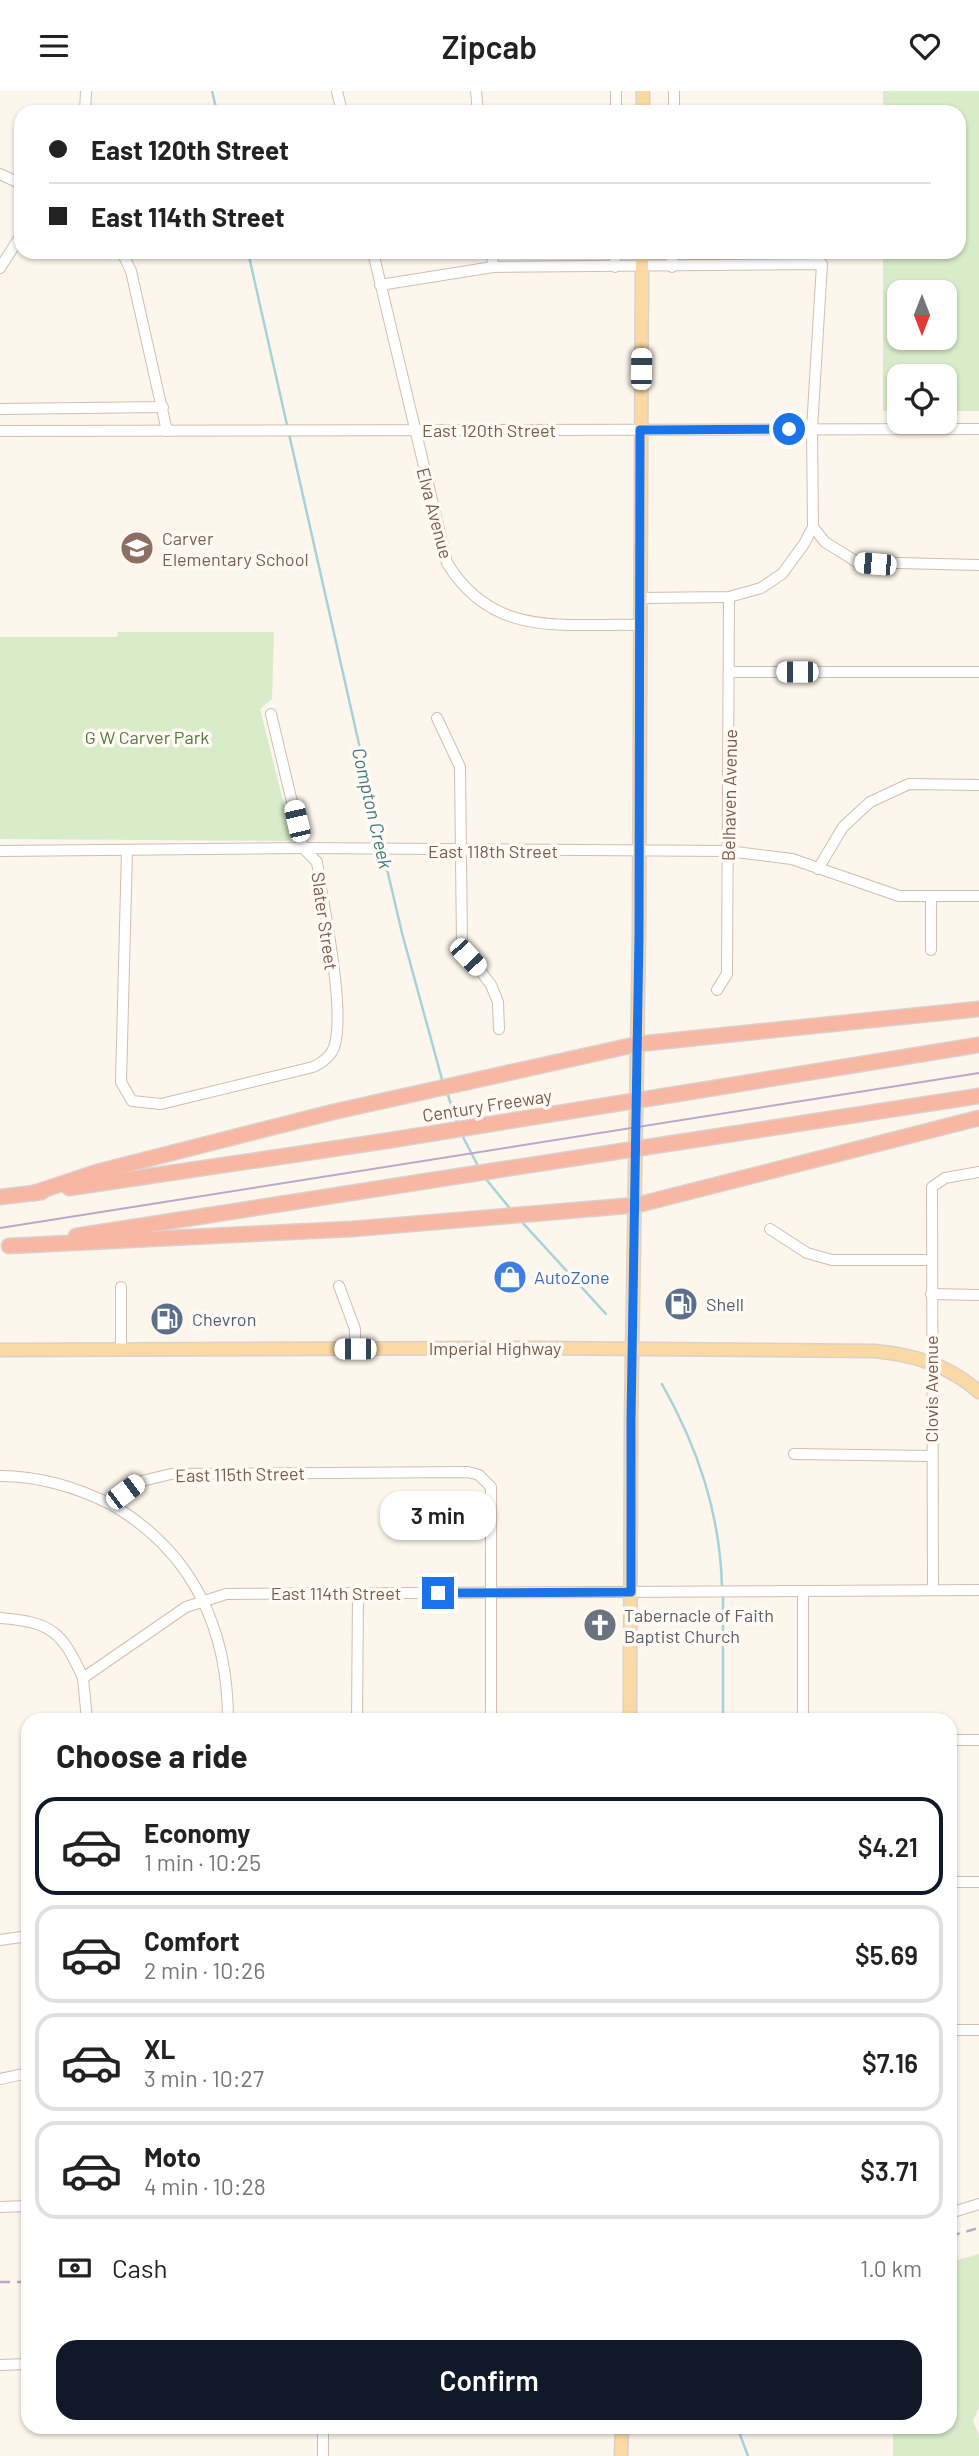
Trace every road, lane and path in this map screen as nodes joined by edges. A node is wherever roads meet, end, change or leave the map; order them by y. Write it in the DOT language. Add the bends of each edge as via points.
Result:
graph roads {
  1 [pos="14,246"];
  2 [pos="125,259"];
  3 [pos="374,259"];
  4 [pos="492,259"];
  5 [pos="615,259"];
  6 [pos="642,259"];
  7 [pos="672,259"];
  8 [pos="493,267"];
  9 [pos="615,267"];
  10 [pos="642,267"];
  11 [pos="672,267"];
  12 [pos="0,268"];
  13 [pos="380,285"];
  14 [pos="163,407"];
  15 [pos="0,409"];
  16 [pos="812,429"];
  17 [pos="979,429"];
  18 [pos="640,430"];
  19 [pos="0,431"];
  20 [pos="167,431"];
  21 [pos="414,431"];
  22 [pos="813,527"];
  23 [pos="979,565"];
  24 [pos="729,597"];
  25 [pos="640,598"];
  26 [pos="639,625"];
  27 [pos="731,672"];
  28 [pos="979,673"];
  29 [pos="271,714"];
  30 [pos="436,718"];
  31 [pos="979,785"];
  32 [pos="303,848"];
  33 [pos="127,850"];
  34 [pos="0,851"];
  35 [pos="460,851"];
  36 [pos="639,851"];
  37 [pos="729,851"];
  38 [pos="818,869"];
  39 [pos="931,896"];
  40 [pos="979,896"];
  41 [pos="931,950"];
  42 [pos="717,990"];
  43 [pos="979,1009"];
  44 [pos="499,1029"];
  45 [pos="638,1044"];
  46 [pos="979,1045"];
  47 [pos="979,1096"];
  48 [pos="979,1118"];
  49 [pos="979,1172"];
  50 [pos="34,1193"];
  51 [pos="2,1197"];
  52 [pos="636,1205"];
  53 [pos="770,1229"];
  54 [pos="5,1247"];
  55 [pos="932,1260"];
  56 [pos="339,1286"];
  57 [pos="121,1287"];
  58 [pos="932,1294"];
  59 [pos="979,1295"];
  60 [pos="121,1349"];
  61 [pos="355,1349"];
  62 [pos="633,1349"];
  63 [pos="0,1350"];
  64 [pos="930,1361"];
  65 [pos="979,1392"];
  66 [pos="794,1454"];
  67 [pos="930,1456"];
  68 [pos="0,1476"];
  69 [pos="114,1506"];
  70 [pos="933,1590"];
  71 [pos="979,1590"];
  72 [pos="803,1591"];
  73 [pos="631,1592"];
  74 [pos="358,1593"];
  75 [pos="491,1593"];
  76 [pos="202,1599"];
  77 [pos="0,1618"];
  78 [pos="83,1678"];
  79 [pos="86,1713"];
  80 [pos="228,1713"];
  81 [pos="357,1713"];
  82 [pos="491,1713"];
  83 [pos="630,1713"];
  84 [pos="803,1713"];
  85 [pos="957,1739"];
  86 [pos="979,1740"];
  87 [pos="957,1882"];
  88 [pos="979,1882"];
  89 [pos="21,1937"];
  90 [pos="0,1940"];
  91 [pos="957,2030"];
  92 [pos="979,2030"];
  93 [pos="21,2074"];
  94 [pos="0,2079"];
  95 [pos="979,2204"];
  96 [pos="21,2206"];
  97 [pos="0,2207"];
  98 [pos="957,2211"];
  99 [pos="21,2364"];
  100 [pos="0,2365"];
  101 [pos="323,2434"];
  102 [pos="622,2434"];
  103 [pos="323,2456"];
  104 [pos="621,2456"];
  1 -- 12 [label="street"];
  2 -- 14 [label="street"];
  3 -- 13 [label="street, Elva Avenue"];
  4 -- 8 [label="street"];
  5 -- 9 [label="street"];
  6 -- 10 [label="main road"];
  7 -- 11 [label="street"];
  8 -- 9 [label="street"];
  8 -- 13 [label="street"];
  9 -- 10 [label="street"];
  10 -- 11 [label="street"];
  10 -- 18 [label="main road"];
  11 -- 16 [label="street" via="822,264"];
  13 -- 21 [label="street, Elva Avenue"];
  14 -- 15 [label="street"];
  14 -- 20 [label="street"];
  16 -- 17 [label="street, East 120th Street"];
  16 -- 18 [label="street, East 120th Street"];
  16 -- 22 [label="street"];
  18 -- 21 [label="street, East 120th Street"];
  18 -- 25 [label="main road"];
  19 -- 20 [label="street, East 120th Street"];
  20 -- 21 [label="street, East 120th Street"];
  21 -- 26 [label="street, Elva Avenue" via="447,563 458,582 478,600 496,613 528,622"];
  22 -- 23 [label="street" via="825,542 858,562"];
  22 -- 24 [label="street" via="782,574 761,588"];
  24 -- 25 [label="street"];
  24 -- 27 [label="street, Belhaven Avenue"];
  25 -- 26 [label="main road"];
  26 -- 36 [label="main road"];
  27 -- 28 [label="street"];
  27 -- 37 [label="street, Belhaven Avenue"];
  29 -- 32 [label="street, Slater Street"];
  30 -- 35 [label="street" via="460,767"];
  31 -- 38 [label="street" via="909,784 870,801 843,827"];
  32 -- 33 [label="street, East 118th Street"];
  32 -- 33 [label="street, Slater Street" via="317,862 335,994 332,1052 324,1061 301,1070 161,1104 132,1101 121,1082"];
  32 -- 35 [label="street, East 118th Street"];
  33 -- 34 [label="street, East 118th Street"];
  35 -- 36 [label="street, East 118th Street"];
  35 -- 44 [label="street" via="462,946 491,985 498,1002"];
  36 -- 37 [label="street, East 118th Street"];
  36 -- 45 [label="main road"];
  37 -- 38 [label="street, East 118th Street" via="792,859"];
  37 -- 42 [label="street, Belhaven Avenue" via="727,974"];
  38 -- 39 [label="street, East 118th Street" via="899,896"];
  39 -- 40 [label="street, East 118th Street"];
  39 -- 41 [label="street"];
  43 -- 45 [label="highway"];
  45 -- 50 [label="highway" via="404,1096 97,1172"];
  45 -- 52 [label="main road"];
  46 -- 50 [label="highway, Century Freeway, bridge"];
  47 -- 54 [label="highway, bridge"];
  48 -- 52 [label="highway"];
  49 -- 55 [label="street, Clovis Avenue" via="945,1178 932,1187"];
  50 -- 51 [label="highway, Century Freeway"];
  52 -- 54 [label="highway" via="148,1242"];
  52 -- 62 [label="main road"];
  53 -- 55 [label="street" via="807,1253 832,1260"];
  55 -- 58 [label="street, Clovis Avenue"];
  56 -- 61 [label="street" via="355,1329"];
  57 -- 60 [label="street"];
  58 -- 59 [label="street"];
  58 -- 64 [label="street, Clovis Avenue"];
  60 -- 61 [label="main road, Imperial Highway"];
  60 -- 63 [label="main road, Imperial Highway"];
  61 -- 62 [label="main road, Imperial Highway"];
  62 -- 64 [label="main road, Imperial Highway" via="876,1351"];
  62 -- 73 [label="main road"];
  64 -- 65 [label="main road, Imperial Highway"];
  64 -- 67 [label="street, Clovis Avenue"];
  66 -- 67 [label="street"];
  67 -- 70 [label="street, Clovis Avenue"];
  68 -- 69 [label="street" via="46,1481"];
  69 -- 75 [label="street, East 115th Street" via="138,1482 171,1474 468,1472 491,1487"];
  69 -- 76 [label="street" via="152,1533"];
  70 -- 71 [label="street, East 114th Street"];
  70 -- 72 [label="street, East 114th Street"];
  72 -- 73 [label="street, East 114th Street"];
  72 -- 84 [label="street"];
  73 -- 75 [label="street, East 114th Street"];
  73 -- 83 [label="main road"];
  74 -- 75 [label="street, East 114th Street"];
  74 -- 76 [label="street, East 114th Street" via="226,1594"];
  74 -- 81 [label="street"];
  75 -- 82 [label="street"];
  76 -- 78 [label="street, East 114th Street"];
  76 -- 80 [label="street" via="225,1658"];
  77 -- 78 [label="street" via="37,1621 72,1653"];
  78 -- 79 [label="street"];
  85 -- 86 [label="street"];
  87 -- 88 [label="street"];
  89 -- 90 [label="street"];
  91 -- 92 [label="street"];
  93 -- 94 [label="street"];
  95 -- 98 [label="street"];
  96 -- 97 [label="street"];
  99 -- 100 [label="street"];
  101 -- 103 [label="street"];
  102 -- 104 [label="main road"];
}
